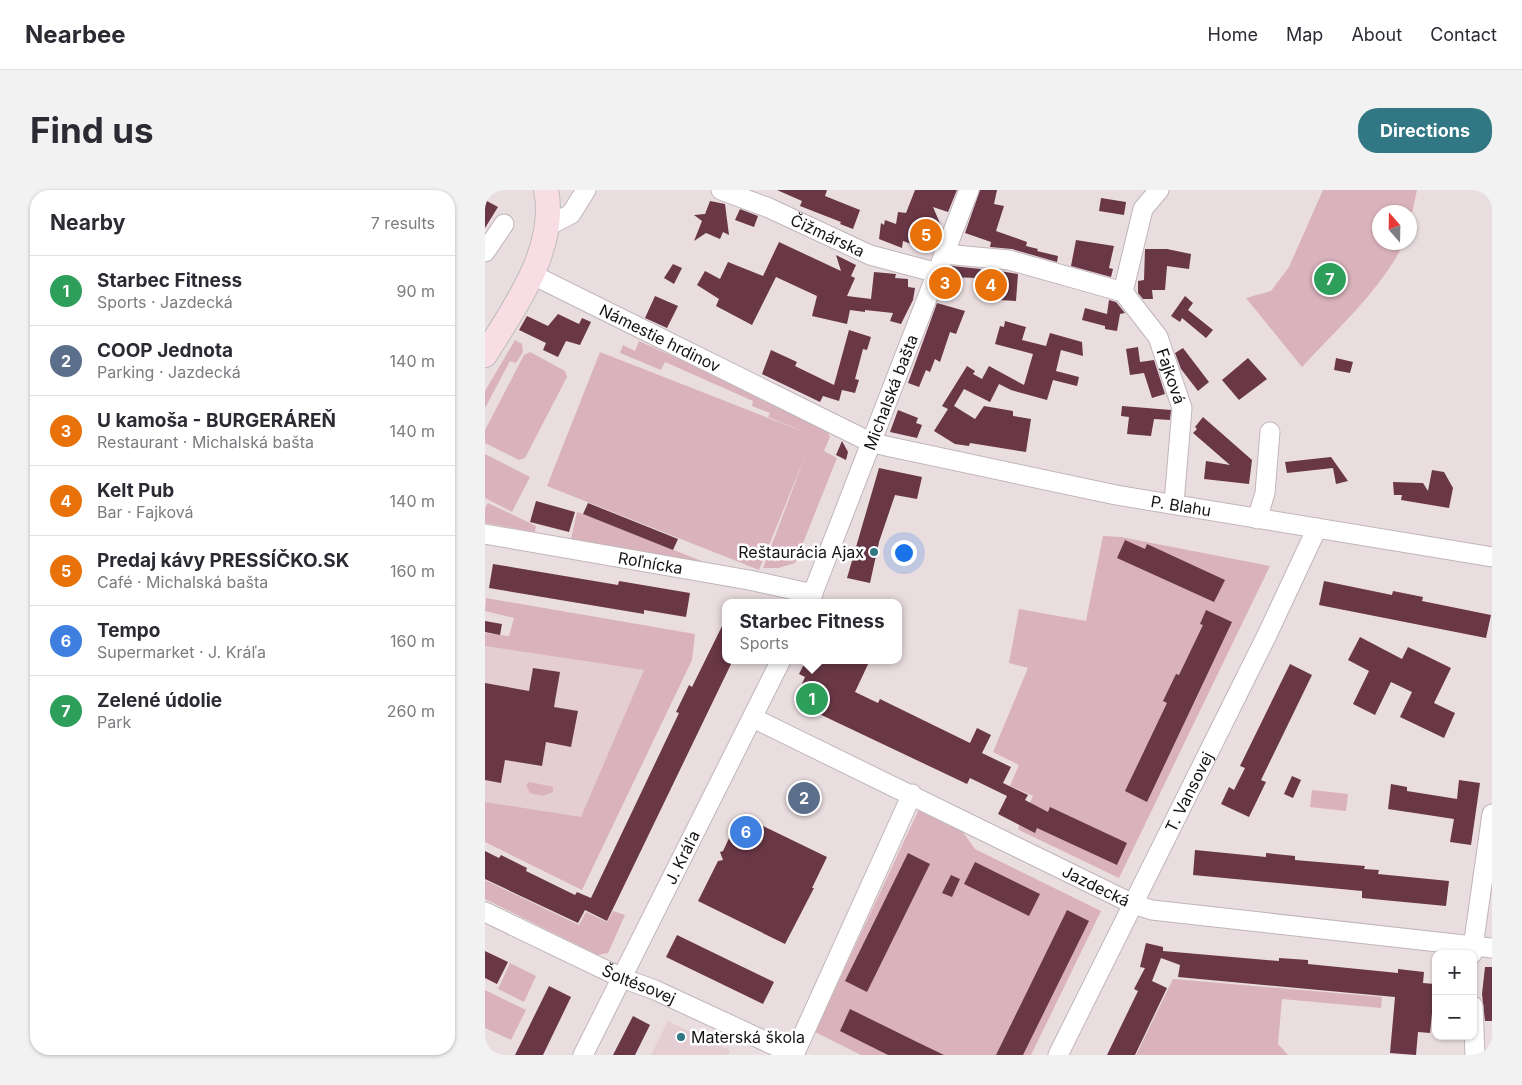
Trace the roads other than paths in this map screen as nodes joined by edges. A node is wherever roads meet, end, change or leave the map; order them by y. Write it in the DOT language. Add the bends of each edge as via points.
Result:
graph roads {
  1 [pos="546,190"];
  2 [pos="586,190"];
  3 [pos="721,190"];
  4 [pos="969,190"];
  5 [pos="1159,190"];
  6 [pos="504,224"];
  7 [pos="548,226"];
  8 [pos="485,252"];
  9 [pos="944,254"];
  10 [pos="938,272"];
  11 [pos="531,274"];
  12 [pos="1123,292"];
  13 [pos="485,354"];
  14 [pos="1270,432"];
  15 [pos="872,443"];
  16 [pos="1174,503"];
  17 [pos="1257,519"];
  18 [pos="1317,528"];
  19 [pos="485,534"];
  20 [pos="1492,557"];
  21 [pos="811,599"];
  22 [pos="779,664"];
  23 [pos="753,718"];
  24 [pos="912,794"];
  25 [pos="1492,814"];
  26 [pos="1133,904"];
  27 [pos="485,912"];
  28 [pos="1492,948"];
  29 [pos="1472,950"];
  30 [pos="622,978"];
  31 [pos="1474,1040"];
  32 [pos="583,1055"];
  33 [pos="794,1055"];
  34 [pos="1058,1055"];
  35 [pos="1475,1055"];
  1 -- 7 [label="main road"];
  2 -- 7 [label="street" via="571,214"];
  3 -- 10 [label="street, Čižmárska" via="870,254"];
  4 -- 9 [label="street, Michalská bašta"];
  5 -- 12 [label="street" via="1143,209"];
  6 -- 8 [label="street"];
  7 -- 11 [label="main road"];
  9 -- 10 [label="street, Michalská bašta"];
  9 -- 12 [label="street" via="1009,260"];
  10 -- 15 [label="street, Michalská bašta"];
  11 -- 13 [label="main road" via="524,293"];
  11 -- 15 [label="street, Námestie hrdinov" via="569,289"];
  12 -- 16 [label="street, Fajková" via="1158,336 1183,408"];
  14 -- 17 [label="street" via="1265,492"];
  15 -- 16 [label="street, P. Blahu" via="1116,495"];
  15 -- 21 [label="street, Michalská bašta"];
  16 -- 17 [label="street, P. Blahu"];
  17 -- 18 [label="street, P. Blahu"];
  18 -- 20 [label="street, P. Blahu"];
  18 -- 26 [label="street, T. Vansovej"];
  19 -- 21 [label="street, Roľnícka" via="749,580"];
  22 -- 23 [label="street, J. Kráľa"];
  23 -- 24 [label="street, Jazdecká"];
  23 -- 30 [label="street, J. Kráľa"];
  24 -- 26 [label="street, Jazdecká"];
  24 -- 33 [label="street, Šoltésovej"];
  25 -- 29 [label="street"];
  26 -- 29 [label="street, Jazdecká" via="1153,910"];
  26 -- 34 [label="street, T. Vansovej"];
  27 -- 30 [label="street, Šoltésovej"];
  28 -- 29 [label="street, Jazdecká"];
  30 -- 32 [label="street, J. Kráľa"];
  30 -- 33 [label="street, Šoltésovej" via="655,990"];
  31 -- 35 [label="street"];
}
